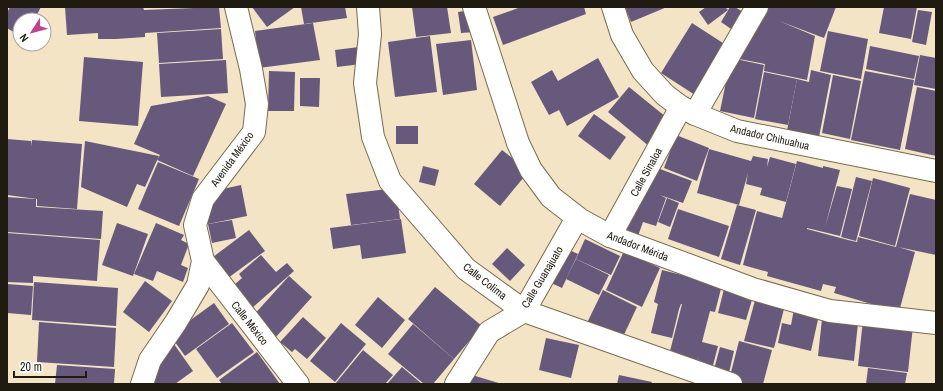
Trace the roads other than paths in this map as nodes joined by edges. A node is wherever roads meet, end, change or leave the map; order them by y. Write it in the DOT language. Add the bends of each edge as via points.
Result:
graph roads {
  1 [pos="236,7"];
  2 [pos="368,7"];
  3 [pos="474,7"];
  4 [pos="613,7"];
  5 [pos="757,7"];
  6 [pos="688,110"];
  7 [pos="936,171"];
  8 [pos="577,218"];
  9 [pos="610,236"];
  10 [pos="203,261"];
  11 [pos="524,311"];
  12 [pos="936,323"];
  13 [pos="142,384"];
  14 [pos="298,384"];
  15 [pos="456,384"];
  16 [pos="731,384"];
  1 -- 10 [label="street, Avenida México" via="257,104 254,132 203,199 195,225"];
  2 -- 11 [label="street, Calle Colima" via="370,34 365,83 373,137 390,181 466,268"];
  3 -- 8 [label="street, Andador Mérida" via="521,150 531,170 551,198"];
  4 -- 6 [label="street, Andador Chihuahua" via="622,35 643,71 665,95"];
  5 -- 6 [label="street, Calle Sinaloa"];
  6 -- 7 [label="street, Andador Chihuahua" via="737,131"];
  6 -- 9 [label="street, Calle Sinaloa"];
  8 -- 9 [label="street, Andador Mérida"];
  8 -- 11 [label="street, Calle Guanajuato"];
  9 -- 12 [label="street, Andador Mérida" via="753,289 830,311"];
  10 -- 13 [label="street" via="198,284 150,360"];
  10 -- 14 [label="street, Calle México"];
  11 -- 15 [label="street, Calle Guanajuato" via="489,332"];
  11 -- 16 [label="street, Calle Colima"];
}
